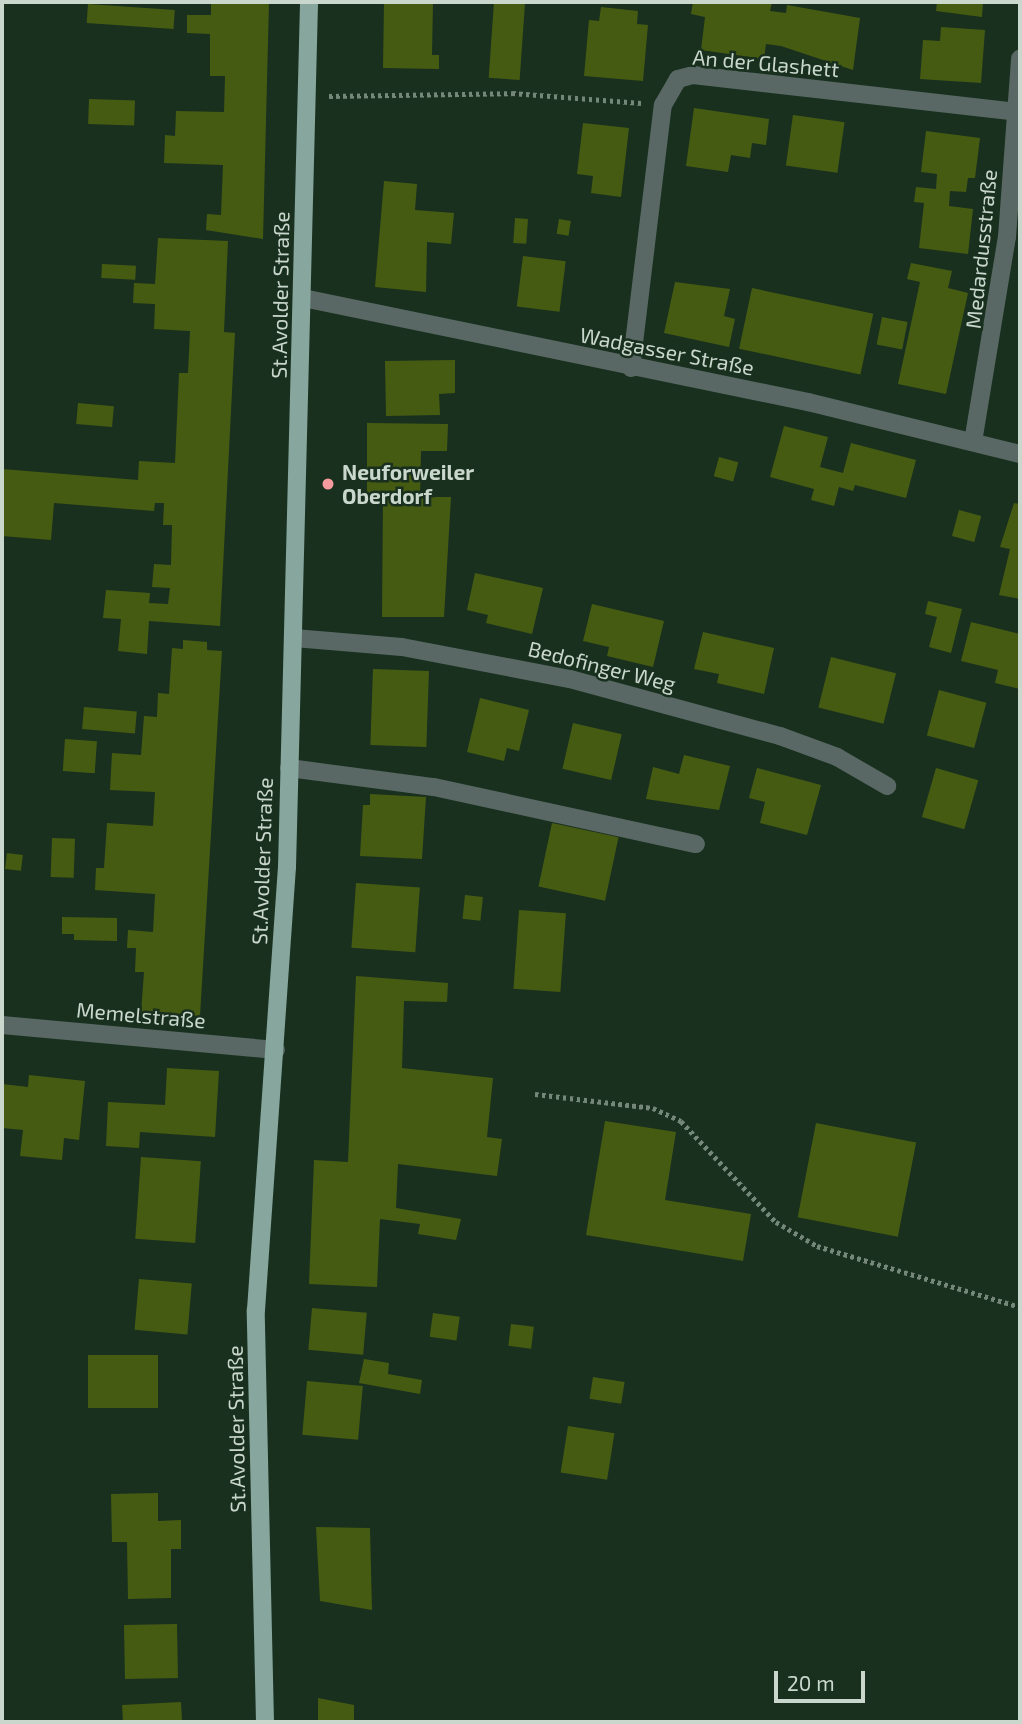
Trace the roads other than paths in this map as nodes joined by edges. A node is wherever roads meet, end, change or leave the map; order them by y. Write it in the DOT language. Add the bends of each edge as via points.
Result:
graph roads {
  1 [pos="309,2"];
  2 [pos="1020,58"];
  3 [pos="1017,112"];
  4 [pos="303,298"];
  5 [pos="631,368"];
  6 [pos="973,442"];
  7 [pos="1020,454"];
  8 [pos="294,638"];
  9 [pos="289,768"];
  10 [pos="887,786"];
  11 [pos="696,844"];
  12 [pos="2,1025"];
  13 [pos="276,1050"];
  14 [pos="265,1722"];
  1 -- 4 [label="main road, St.Avolder Straße"];
  2 -- 3 [label="street, Medardusstraße"];
  3 -- 5 [label="street, An der Glashett" via="693,75 678,79 663,105"];
  3 -- 6 [label="street, Medardusstraße" via="991,361"];
  4 -- 5 [label="street, Wadgasser Straße"];
  4 -- 8 [label="main road, St.Avolder Straße"];
  5 -- 6 [label="street, Wadgasser Straße"];
  6 -- 7 [label="street, Wadgasser Straße"];
  8 -- 9 [label="main road, St.Avolder Straße"];
  8 -- 10 [label="street, Bedofinger Weg" via="402,648 570,680 780,736 837,757"];
  9 -- 11 [label="street" via="434,787"];
  9 -- 13 [label="main road, St.Avolder Straße"];
  12 -- 13 [label="street, Memelstraße"];
  13 -- 14 [label="main road, St.Avolder Straße" via="256,1310"];
}
